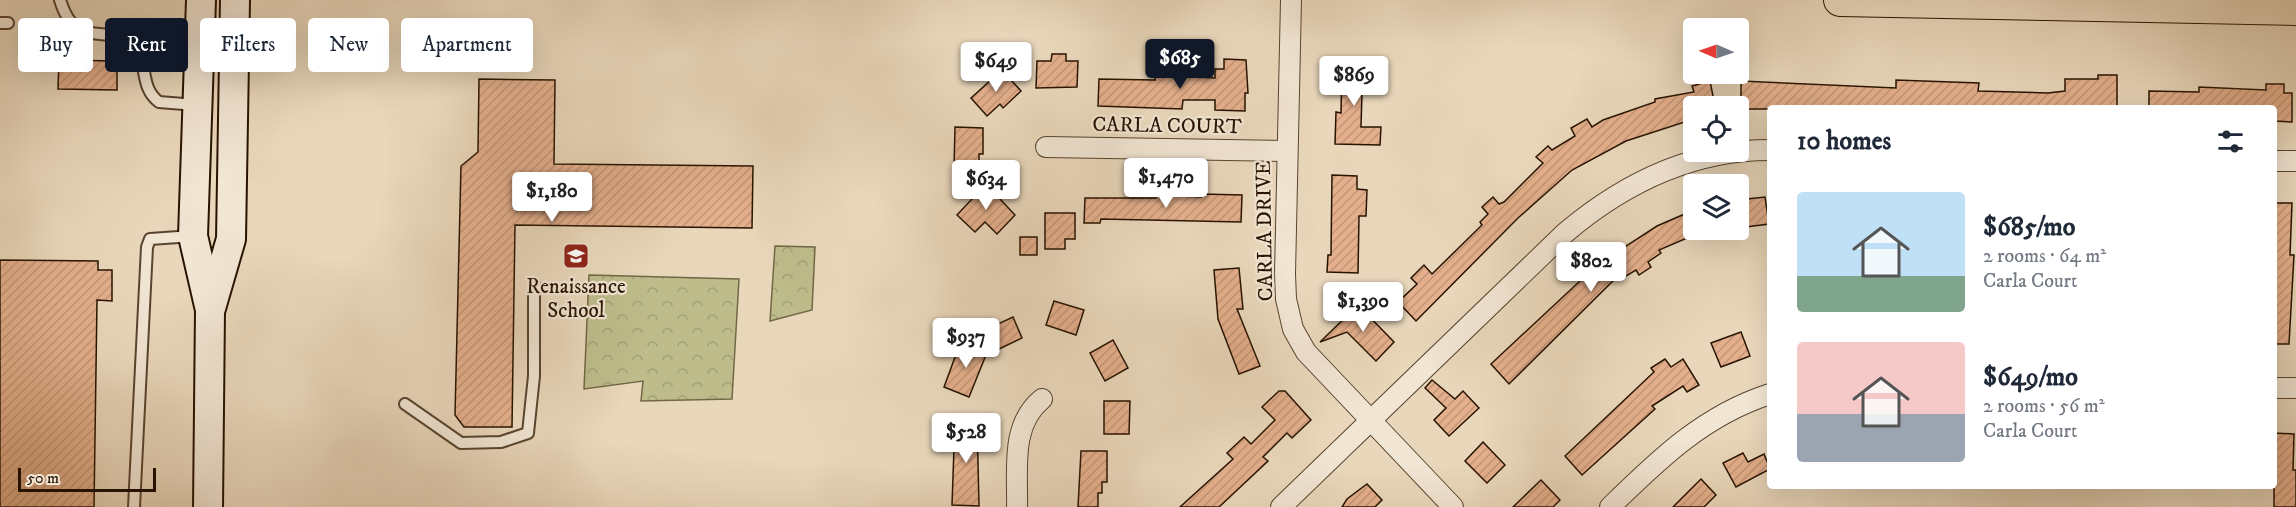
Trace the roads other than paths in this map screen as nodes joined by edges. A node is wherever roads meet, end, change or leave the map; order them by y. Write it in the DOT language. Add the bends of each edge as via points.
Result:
graph roads {
  1 [pos="60,0"];
  2 [pos="201,0"];
  3 [pos="236,0"];
  4 [pos="1291,0"];
  5 [pos="1840,0"];
  6 [pos="2296,9"];
  7 [pos="196,105"];
  8 [pos="1046,147"];
  9 [pos="1767,150"];
  10 [pos="1287,151"];
  11 [pos="2277,161"];
  12 [pos="2296,161"];
  13 [pos="194,236"];
  14 [pos="534,284"];
  15 [pos="210,310"];
  16 [pos="2277,388"];
  17 [pos="2296,388"];
  18 [pos="1767,395"];
  19 [pos="1041,399"];
  20 [pos="405,404"];
  21 [pos="1371,420"];
  22 [pos="134,507"];
  23 [pos="208,507"];
  24 [pos="1017,507"];
  25 [pos="1281,507"];
  26 [pos="1454,507"];
  27 [pos="1610,507"];
  1 -- 7 [label="lane" via="76,28 131,44 140,56 146,88 159,102"];
  2 -- 7 [label="main road"];
  3 -- 15 [label="main road" via="231,239"];
  4 -- 10 [label="street, CARLA DRIVE"];
  5 -- 6 [label="main road"];
  7 -- 13 [label="main road"];
  8 -- 10 [label="street, CARLA COURT"];
  9 -- 21 [label="street" via="1714,155 1680,164 1604,201 1565,233"];
  10 -- 21 [label="street, CARLA DRIVE" via="1285,274 1293,329 1311,359"];
  11 -- 12 [label="street"];
  13 -- 15 [label="main road"];
  13 -- 22 [label="lane" via="150,239 147,247"];
  14 -- 20 [label="lane" via="534,376 528,433 501,442 461,443"];
  15 -- 23 [label="main road"];
  16 -- 17 [label="street"];
  18 -- 27 [label="street" via="1694,431"];
  19 -- 24 [label="street" via="1024,419 1019,434"];
  21 -- 25 [label="street"];
  21 -- 26 [label="street, CARLA DRIVE"];
}
